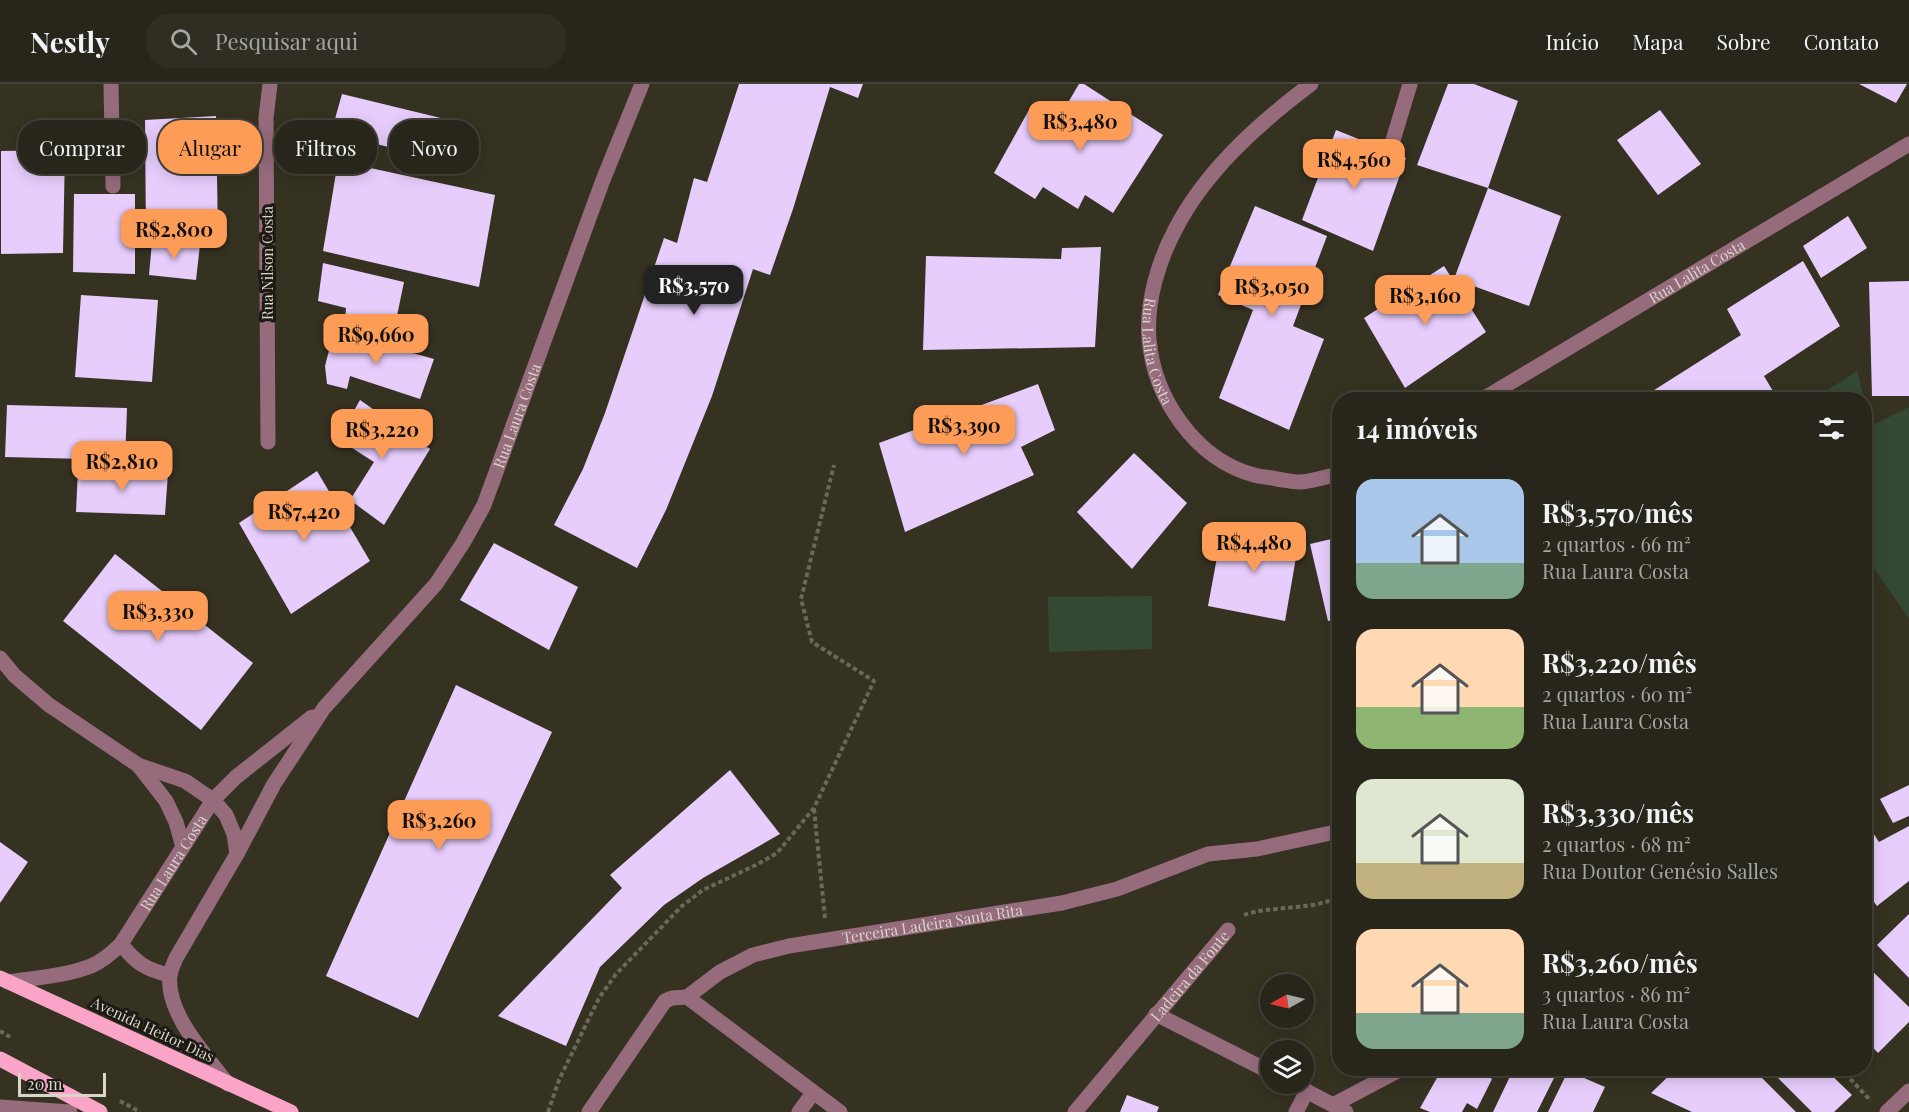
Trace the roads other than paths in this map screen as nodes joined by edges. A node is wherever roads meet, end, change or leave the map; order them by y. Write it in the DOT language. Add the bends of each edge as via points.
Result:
graph roads {
  1 [pos="111,84"];
  2 [pos="270,84"];
  3 [pos="642,84"];
  4 [pos="1311,84"];
  5 [pos="1410,84"];
  6 [pos="1909,144"];
  7 [pos="1391,147"];
  8 [pos="113,186"];
  9 [pos="1495,392"];
  10 [pos="268,442"];
  11 [pos="1332,476"];
  12 [pos="0,658"];
  13 [pos="324,708"];
  14 [pos="138,765"];
  15 [pos="213,800"];
  16 [pos="1332,833"];
  17 [pos="183,847"];
  18 [pos="237,854"];
  19 [pos="1228,930"];
  20 [pos="121,944"];
  21 [pos="170,975"];
  22 [pos="4,980"];
  23 [pos="687,997"];
  24 [pos="1156,1014"];
  25 [pos="0,1059"];
  26 [pos="1260,1067"];
  27 [pos="1391,1076"];
  28 [pos="228,1084"];
  29 [pos="1909,1091"];
  30 [pos="813,1093"];
  31 [pos="1305,1094"];
  32 [pos="1312,1094"];
  33 [pos="0,1107"];
  34 [pos="1881,1108"];
  35 [pos="1339,1109"];
  36 [pos="70,1112"];
  37 [pos="100,1112"];
  38 [pos="291,1112"];
  39 [pos="590,1112"];
  40 [pos="799,1112"];
  41 [pos="840,1112"];
  42 [pos="1075,1112"];
  43 [pos="1296,1112"];
  1 -- 8 [label="street"];
  2 -- 10 [label="street, Rua Nilson Costa" via="266,118"];
  3 -- 13 [label="street, Rua Laura Costa" via="484,505 436,584"];
  4 -- 11 [label="street, Rua Lalita Costa" via="1226,158 1175,229 1151,300 1149,338 1155,375 1170,408 1193,439 1222,460 1253,475 1300,482"];
  5 -- 7 [label="street"];
  6 -- 9 [label="street, Rua Lalita Costa"];
  12 -- 14 [label="street" via="49,705"];
  13 -- 15 [label="street, Rua Laura Costa" via="236,777"];
  13 -- 18 [label="street, Rua Laura Costa" via="274,784"];
  14 -- 15 [label="street" via="185,781"];
  14 -- 17 [label="street" via="166,801"];
  15 -- 17 [label="street, Rua Laura Costa"];
  15 -- 18 [label="street" via="226,815"];
  16 -- 23 [label="street, Terceira Ladeira Santa Rita" via="1257,849 1208,854 1117,889 1062,903 789,946 753,956 720,972"];
  17 -- 20 [label="street, Rua Laura Costa"];
  18 -- 21 [label="street, Rua Laura Costa" via="176,957"];
  19 -- 24 [label="street, Ladeira da Fonte"];
  20 -- 21 [label="street" via="142,966"];
  20 -- 22 [label="street, Rua Laura Costa" via="91,966"];
  21 -- 28 [label="street" via="179,1017"];
  22 -- 28 [label="main road, Avenida Heitor Dias"];
  23 -- 30 [label="street"];
  23 -- 39 [label="street, Terceira Ladeira Santa Rita" via="665,1001"];
  24 -- 26 [label="street"];
  24 -- 42 [label="street, Ladeira da Fonte"];
  25 -- 37 [label="main road"];
  27 -- 35 [label="street"];
  28 -- 38 [label="main road, Avenida Heitor Dias"];
  29 -- 34 [label="street"];
  30 -- 40 [label="street"];
  30 -- 41 [label="street"];
  31 -- 43 [label="street"];
  32 -- 35 [label="street"];
  33 -- 36 [label="street"];
}
